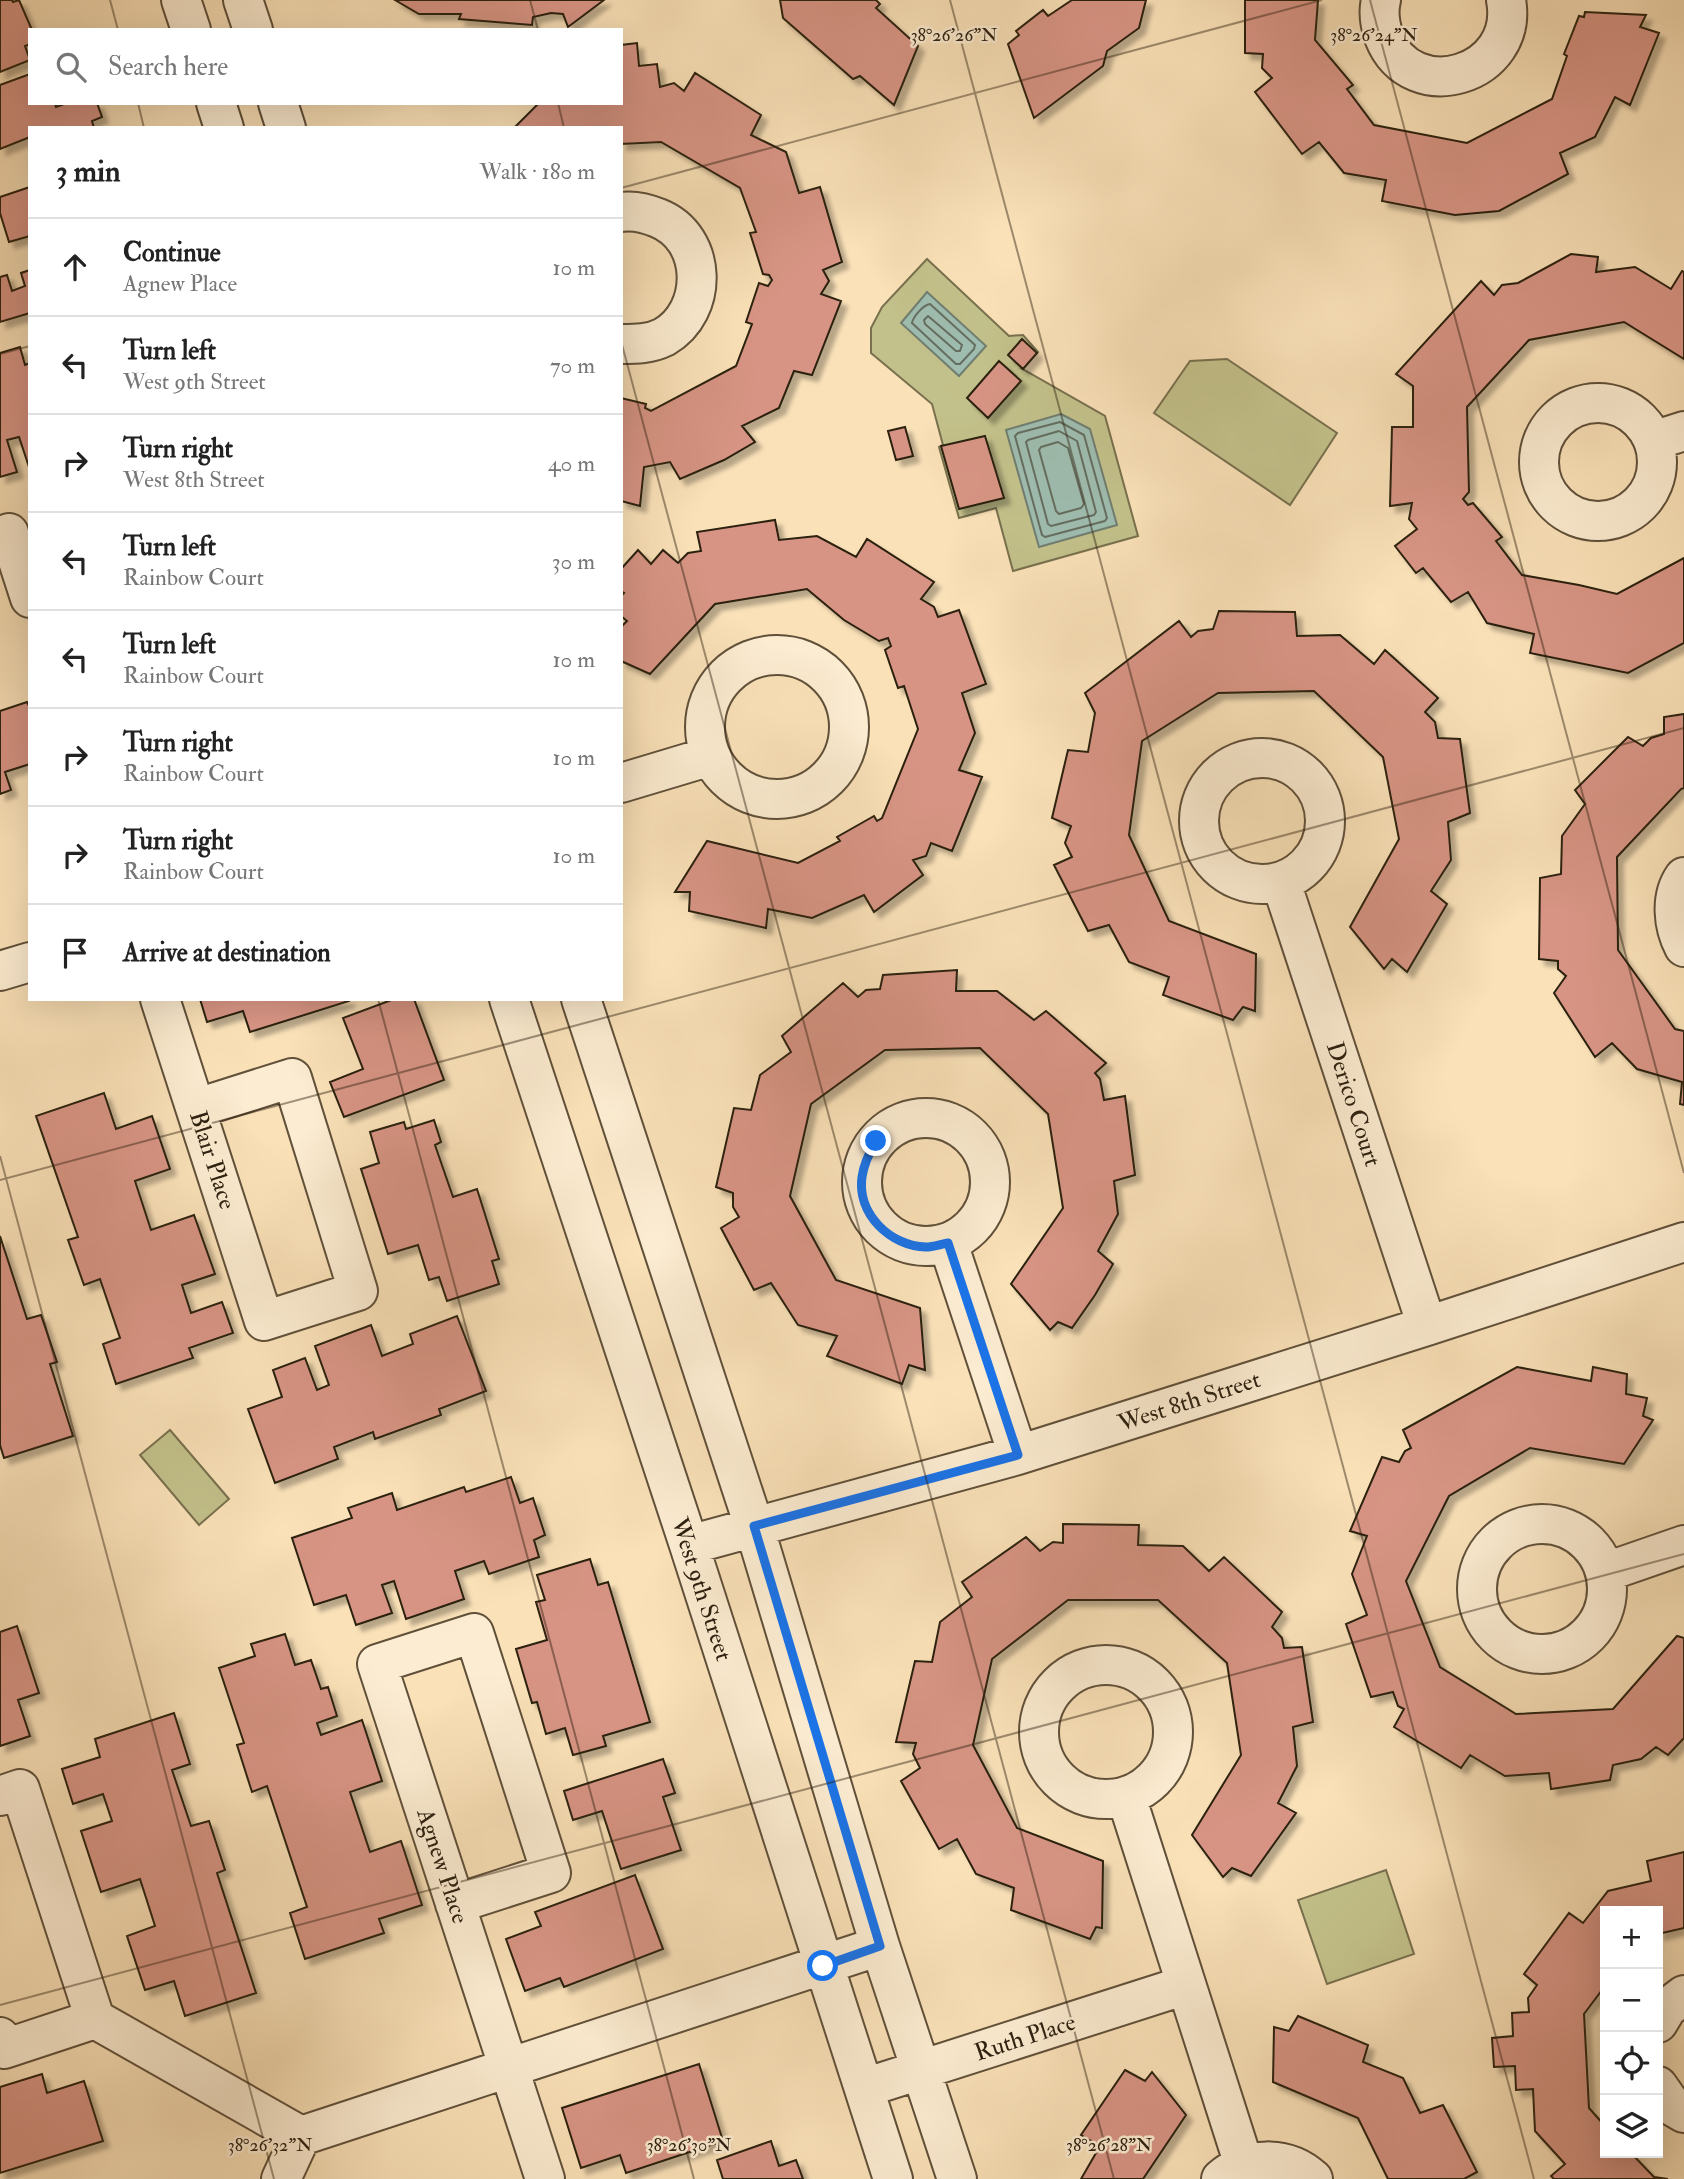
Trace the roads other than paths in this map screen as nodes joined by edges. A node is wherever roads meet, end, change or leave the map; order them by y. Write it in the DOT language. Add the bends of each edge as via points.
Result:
graph roads {
  1 [pos="181,0"];
  2 [pos="243,0"];
  3 [pos="1381,0"];
  4 [pos="1506,0"];
  5 [pos="190,28"];
  6 [pos="252,28"];
  7 [pos="217,105"];
  8 [pos="279,105"];
  9 [pos="224,126"];
  10 [pos="285,126"];
  11 [pos="623,212"];
  12 [pos="623,344"];
  13 [pos="9,533"];
  14 [pos="28,592"];
  15 [pos="711,756"];
  16 [pos="623,782"];
  17 [pos="1684,877"];
  18 [pos="1281,882"];
  19 [pos="1684,947"];
  20 [pos="28,963"];
  21 [pos="0,971"];
  22 [pos="161,1001"];
  23 [pos="510,1001"];
  24 [pos="582,1001"];
  25 [pos="197,1108"];
  26 [pos="948,1243"];
  27 [pos="1684,1243"];
  28 [pos="1427,1326"];
  29 [pos="1018,1455"];
  30 [pos="754,1526"];
  31 [pos="689,1545"];
  32 [pos="1684,1545"];
  33 [pos="1606,1572"];
  34 [pos="0,1796"];
  35 [pos="1126,1796"];
  36 [pos="455,1904"];
  37 [pos="880,1946"];
  38 [pos="823,1966"];
  39 [pos="1186,1985"];
  40 [pos="1684,1995"];
  41 [pos="1663,2015"];
  42 [pos="95,2019"];
  43 [pos="0,2037"];
  44 [pos="509,2069"];
  45 [pos="922,2070"];
  46 [pos="864,2088"];
  47 [pos="1663,2093"];
  48 [pos="1684,2113"];
  49 [pos="300,2136"];
  50 [pos="1232,2172"];
  51 [pos="281,2179"];
  52 [pos="545,2179"];
  53 [pos="893,2179"];
  54 [pos="957,2179"];
  55 [pos="1313,2179"];
  1 -- 5 [label="street"];
  2 -- 6 [label="street"];
  3 -- 4 [label="street" via="1381,27 1388,46 1420,73 1441,77 1481,65 1496,50 1505,31"];
  7 -- 9 [label="street"];
  8 -- 10 [label="street"];
  11 -- 12 [label="street" via="645,212 667,221 684,237 695,257 698,281 694,303 681,323 663,337 641,345"];
  13 -- 14 [label="street"];
  15 -- 16 [label="street"];
  17 -- 19 [label="street" via="1675,902 1675,923"];
  18 -- 28 [label="street, Derico Court"];
  20 -- 21 [label="street"];
  22 -- 25 [label="street, Blair Place"];
  23 -- 31 [label="street, West 9th Street"];
  24 -- 30 [label="street"];
  25 -- 25 [label="street, Blair Place" via="264,1321 358,1291 292,1078"];
  26 -- 29 [label="street"];
  27 -- 28 [label="street, West 8th Street"];
  28 -- 29 [label="street, West 8th Street"];
  29 -- 30 [label="street, West 8th Street"];
  30 -- 31 [label="street, West 8th Street"];
  30 -- 37 [label="street"];
  31 -- 38 [label="street, West 9th Street"];
  32 -- 33 [label="street"];
  34 -- 42 [label="street" via="20,1789"];
  35 -- 39 [label="street"];
  36 -- 36 [label="street, Agnew Place" via="377,1664 474,1633 551,1873"];
  36 -- 44 [label="street, Agnew Place"];
  37 -- 38 [label="street"];
  37 -- 45 [label="street"];
  38 -- 44 [label="street"];
  38 -- 46 [label="street, West 9th Street"];
  39 -- 45 [label="street, Ruth Place"];
  39 -- 50 [label="street"];
  40 -- 41 [label="street"];
  42 -- 43 [label="street" via="4,2049"];
  42 -- 49 [label="street"];
  44 -- 49 [label="street"];
  44 -- 52 [label="street, Agnew Place"];
  45 -- 46 [label="street, Ruth Place"];
  45 -- 54 [label="street"];
  46 -- 53 [label="street, West 9th Street"];
  47 -- 48 [label="street"];
  49 -- 51 [label="street"];
  50 -- 55 [label="street" via="1265,2161 1287,2163"];
}
